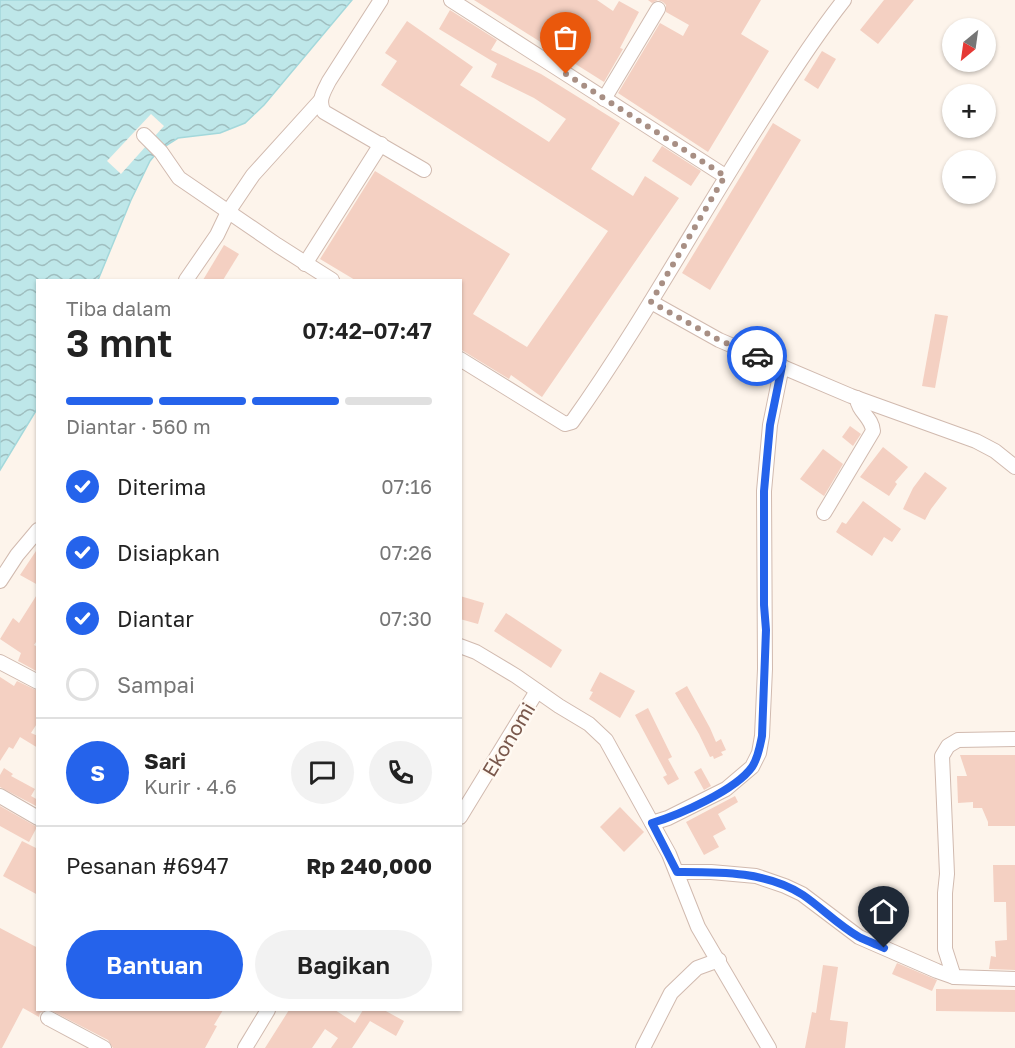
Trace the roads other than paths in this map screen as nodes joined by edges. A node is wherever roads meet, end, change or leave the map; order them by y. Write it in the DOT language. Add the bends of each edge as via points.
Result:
graph roads {
  1 [pos="381,0"];
  2 [pos="451,0"];
  3 [pos="844,0"];
  4 [pos="658,9"];
  5 [pos="604,99"];
  6 [pos="320,101"];
  7 [pos="144,135"];
  8 [pos="381,144"];
  9 [pos="424,170"];
  10 [pos="725,176"];
  11 [pos="228,212"];
  12 [pos="305,264"];
  13 [pos="187,279"];
  14 [pos="330,279"];
  15 [pos="651,302"];
  16 [pos="462,363"];
  17 [pos="782,366"];
  18 [pos="857,398"];
  19 [pos="1015,467"];
  20 [pos="824,513"];
  21 [pos="36,532"];
  22 [pos="0,581"];
  23 [pos="462,647"];
  24 [pos="0,662"];
  25 [pos="36,681"];
  26 [pos="537,691"];
  27 [pos="1015,739"];
  28 [pos="0,796"];
  29 [pos="462,814"];
  30 [pos="36,817"];
  31 [pos="652,823"];
  32 [pos="677,872"];
  33 [pos="719,960"];
  34 [pos="954,977"];
  35 [pos="1015,979"];
  36 [pos="267,1011"];
  37 [pos="48,1018"];
  38 [pos="104,1048"];
  39 [pos="244,1048"];
  40 [pos="643,1048"];
  41 [pos="769,1048"];
  1 -- 6 [label="street"];
  2 -- 5 [label="street"];
  3 -- 10 [label="street" via="808,47"];
  4 -- 5 [label="street"];
  5 -- 10 [label="street"];
  6 -- 8 [label="street" via="324,112"];
  6 -- 11 [label="street" via="253,174"];
  7 -- 11 [label="street" via="179,177"];
  8 -- 9 [label="street"];
  8 -- 12 [label="street"];
  10 -- 15 [label="street"];
  11 -- 12 [label="street"];
  11 -- 13 [label="street"];
  12 -- 14 [label="street"];
  15 -- 16 [label="street" via="568,424"];
  15 -- 17 [label="street" via="719,340"];
  17 -- 18 [label="street"];
  17 -- 31 [label="street" via="770,425 764,491 766,650 759,753 752,767 726,789"];
  18 -- 19 [label="street" via="976,441"];
  18 -- 20 [label="street" via="873,431"];
  21 -- 22 [label="street"];
  23 -- 26 [label="street"];
  24 -- 25 [label="street"];
  26 -- 29 [label="street, Ekonomi"];
  26 -- 31 [label="street" via="590,724 606,740"];
  27 -- 34 [label="street" via="958,740 942,756 947,874 945,949"];
  28 -- 30 [label="street"];
  31 -- 32 [label="street"];
  32 -- 33 [label="street" via="693,916"];
  32 -- 34 [label="street" via="756,876 785,886 802,894 859,937"];
  33 -- 40 [label="street" via="697,968 670,993"];
  33 -- 41 [label="street"];
  34 -- 35 [label="street"];
  36 -- 39 [label="street"];
  37 -- 38 [label="street"];
}
